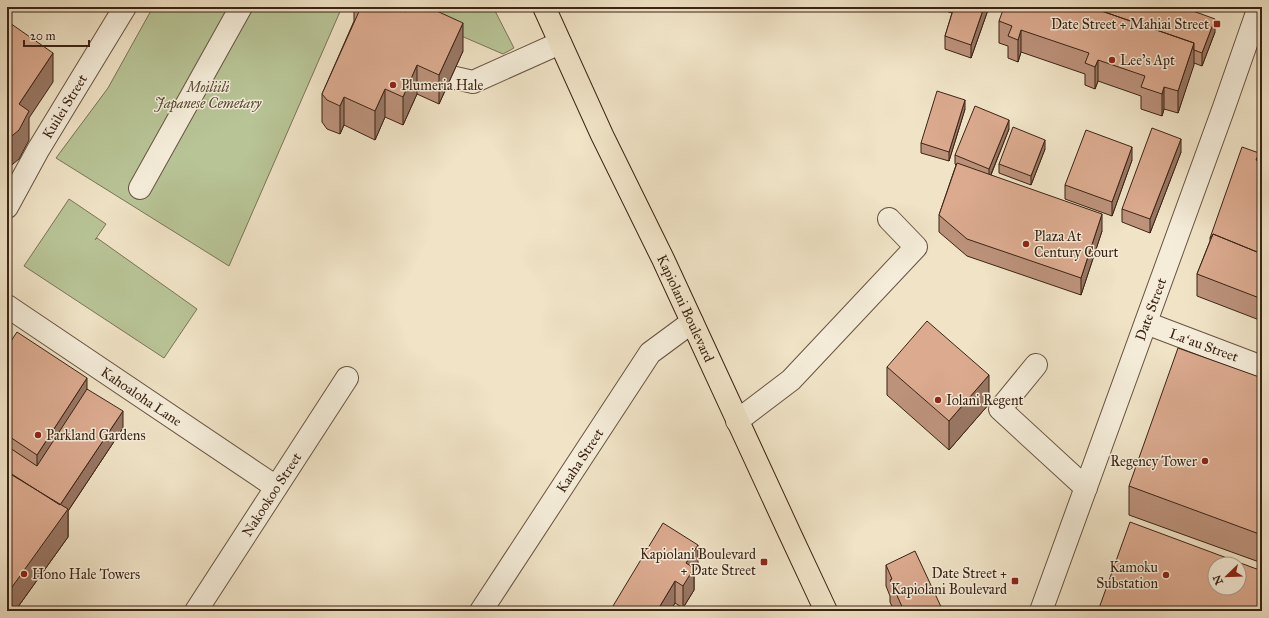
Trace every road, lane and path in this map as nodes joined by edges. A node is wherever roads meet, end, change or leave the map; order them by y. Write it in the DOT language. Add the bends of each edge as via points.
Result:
graph roads {
  1 [pos="125,7"];
  2 [pos="241,7"];
  3 [pos="544,7"];
  4 [pos="1259,7"];
  5 [pos="560,43"];
  6 [pos="451,77"];
  7 [pos="140,188"];
  8 [pos="7,207"];
  9 [pos="889,219"];
  10 [pos="7,306"];
  11 [pos="692,322"];
  12 [pos="1146,323"];
  13 [pos="1036,366"];
  14 [pos="1262,367"];
  15 [pos="347,378"];
  16 [pos="737,421"];
  17 [pos="276,487"];
  18 [pos="1086,488"];
  19 [pos="196,611"];
  20 [pos="481,611"];
  21 [pos="826,611"];
  22 [pos="1041,611"];
  1 -- 8 [label="street, Kuilei Street" via="38,150"];
  2 -- 7 [label="street"];
  3 -- 5 [label="main road, Kapiolani Boulevard"];
  4 -- 12 [label="street, Date Street"];
  5 -- 6 [label="street" via="473,82"];
  5 -- 11 [label="main road, Kapiolani Boulevard"];
  9 -- 16 [label="street" via="916,247 791,380"];
  10 -- 17 [label="street, Kahoaloha Lane"];
  11 -- 16 [label="main road, Kapiolani Boulevard"];
  11 -- 20 [label="street, Kaaha Street" via="650,353"];
  12 -- 14 [label="street, Laʻau Street"];
  12 -- 18 [label="street, Date Street"];
  13 -- 18 [label="street" via="1000,409"];
  15 -- 17 [label="street, Nakookoo Street"];
  16 -- 21 [label="main road, Kapiolani Boulevard"];
  17 -- 19 [label="street, Nakookoo Street"];
  18 -- 22 [label="street, Date Street"];
}
